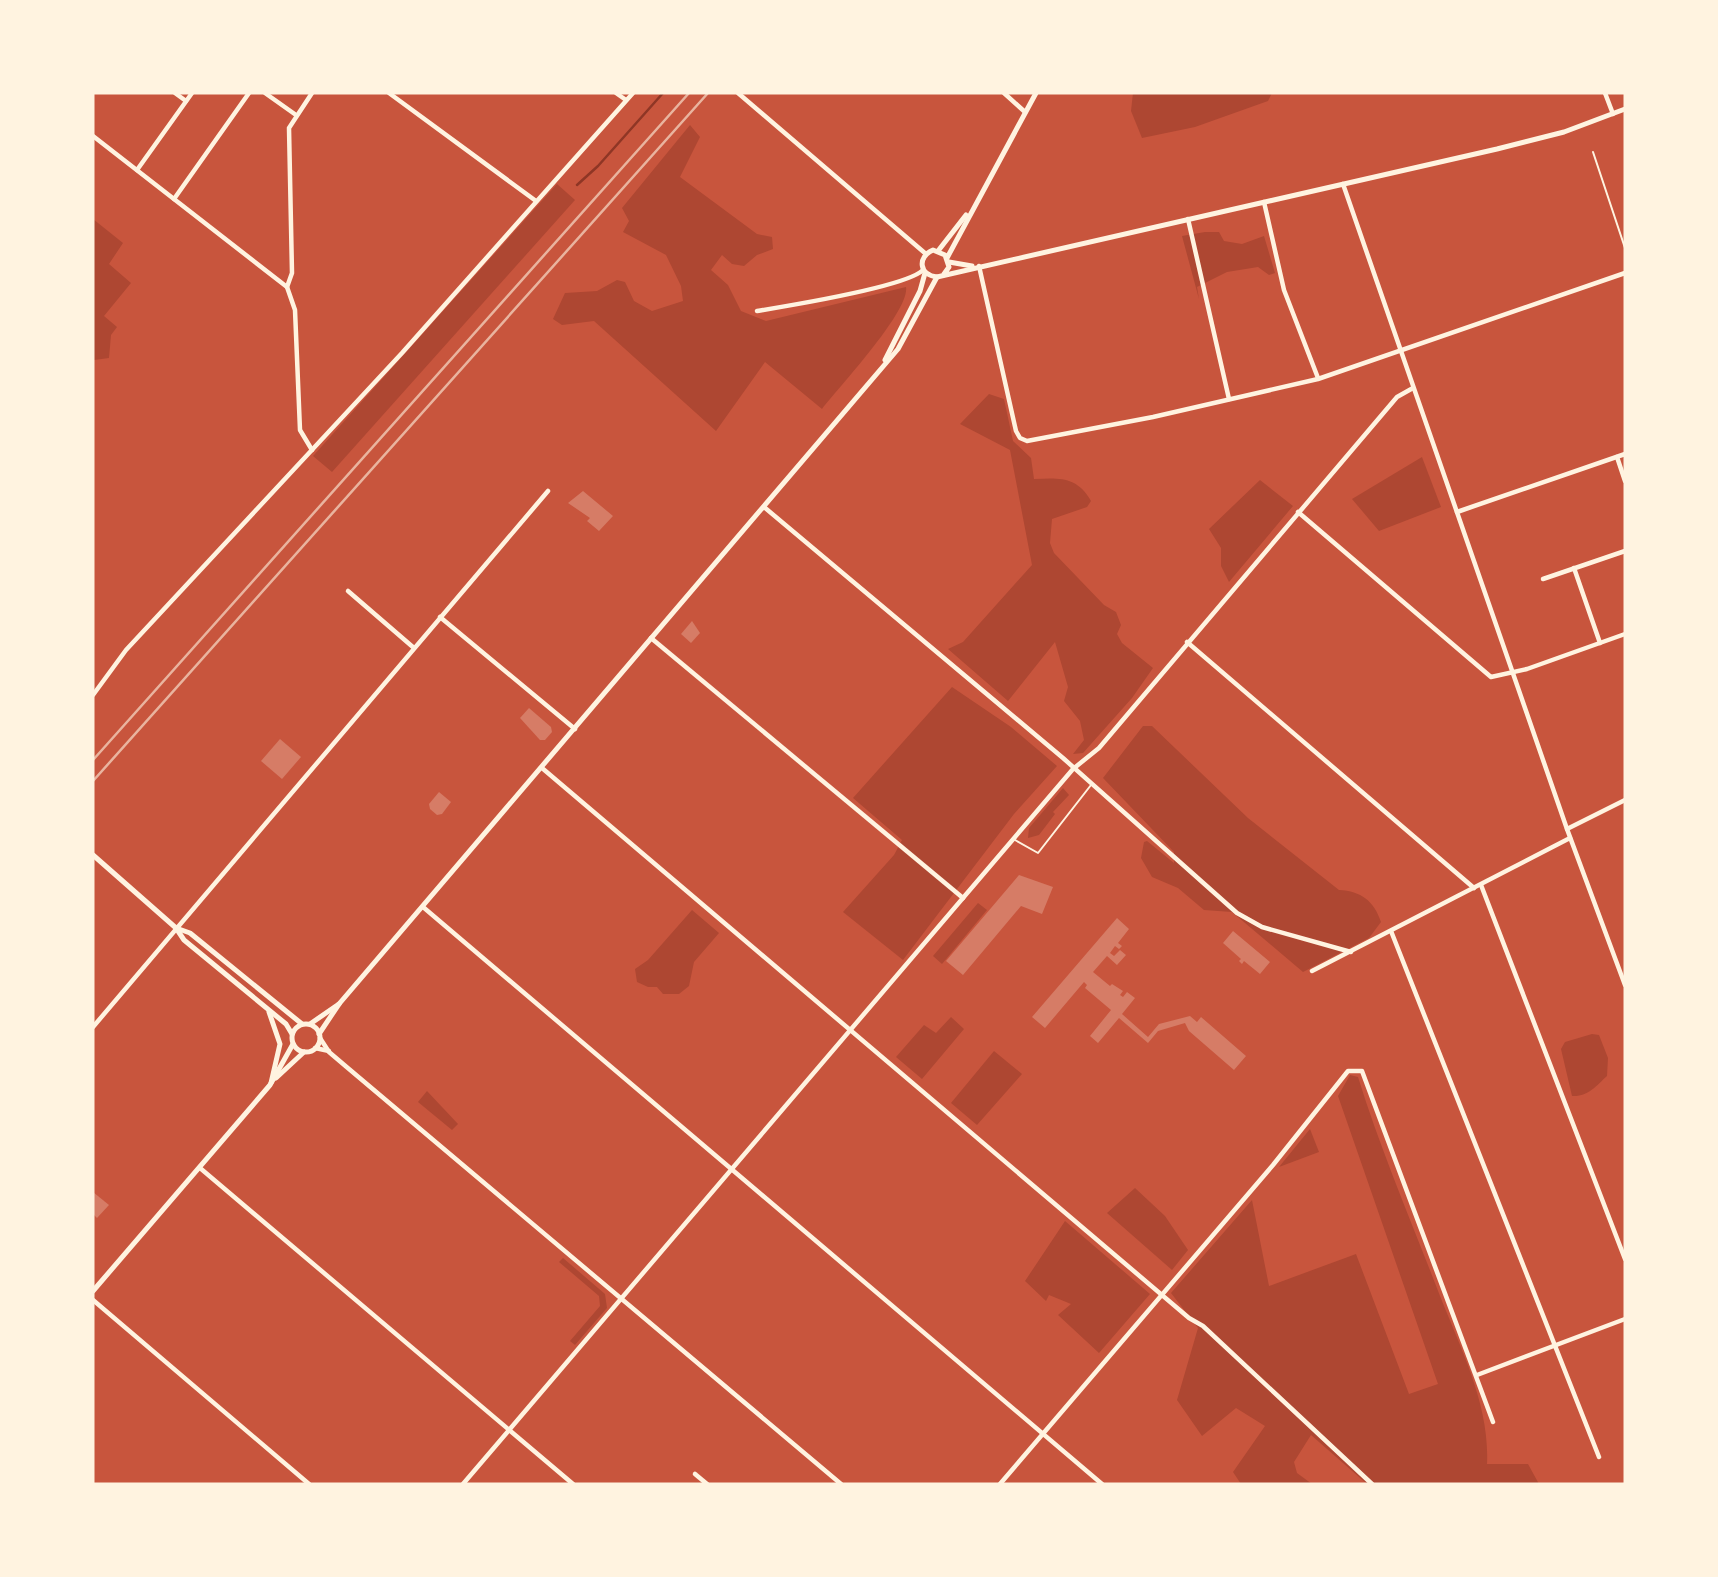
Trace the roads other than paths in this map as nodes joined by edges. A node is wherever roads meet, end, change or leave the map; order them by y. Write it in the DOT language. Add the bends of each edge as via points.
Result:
graph roads {
  1 [pos="175,93"];
  2 [pos="192,93"];
  3 [pos="249,93"];
  4 [pos="265,93"];
  5 [pos="312,93"];
  6 [pos="389,93"];
  7 [pos="616,93"];
  8 [pos="633,93"];
  9 [pos="738,93"];
  10 [pos="1004,93"];
  11 [pos="1036,93"];
  12 [pos="1605,93"];
  13 [pos="626,100"];
  14 [pos="186,101"];
  15 [pos="1625,109"];
  16 [pos="1026,112"];
  17 [pos="1613,114"];
  18 [pos="296,115"];
  19 [pos="93,135"];
  20 [pos="1593,152"];
  21 [pos="137,170"];
  22 [pos="1343,184"];
  23 [pos="174,199"];
  24 [pos="536,201"];
  25 [pos="1264,202"];
  26 [pos="975,204"];
  27 [pos="1188,219"];
  28 [pos="1625,248"];
  29 [pos="937,251"];
  30 [pos="926,254"];
  31 [pos="948,260"];
  32 [pos="979,265"];
  33 [pos="924,272"];
  34 [pos="1625,273"];
  35 [pos="944,274"];
  36 [pos="937,277"];
  37 [pos="287,288"];
  38 [pos="757,311"];
  39 [pos="1401,350"];
  40 [pos="880,369"];
  41 [pos="1318,379"];
  42 [pos="1413,388"];
  43 [pos="1229,399"];
  44 [pos="312,450"];
  45 [pos="1625,454"];
  46 [pos="1617,457"];
  47 [pos="1625,481"];
  48 [pos="548,491"];
  49 [pos="764,507"];
  50 [pos="1298,512"];
  51 [pos="1457,512"];
  52 [pos="1625,551"];
  53 [pos="1574,568"];
  54 [pos="1544,579"];
  55 [pos="348,590"];
  56 [pos="440,617"];
  57 [pos="1625,635"];
  58 [pos="651,638"];
  59 [pos="1188,642"];
  60 [pos="1600,643"];
  61 [pos="414,648"];
  62 [pos="1513,673"];
  63 [pos="93,695"];
  64 [pos="575,729"];
  65 [pos="541,768"];
  66 [pos="1073,769"];
  67 [pos="1091,785"];
  68 [pos="1625,800"];
  69 [pos="1567,829"];
  70 [pos="1570,838"];
  71 [pos="1014,839"];
  72 [pos="93,855"];
  73 [pos="1481,885"];
  74 [pos="1475,888"];
  75 [pos="963,898"];
  76 [pos="423,907"];
  77 [pos="176,928"];
  78 [pos="1391,931"];
  79 [pos="1351,952"];
  80 [pos="1312,971"];
  81 [pos="1625,985"];
  82 [pos="339,1004"];
  83 [pos="268,1010"];
  84 [pos="302,1024"];
  85 [pos="310,1024"];
  86 [pos="93,1027"];
  87 [pos="851,1030"];
  88 [pos="292,1034"];
  89 [pos="320,1036"];
  90 [pos="293,1044"];
  91 [pos="315,1048"];
  92 [pos="304,1052"];
  93 [pos="329,1052"];
  94 [pos="276,1078"];
  95 [pos="270,1086"];
  96 [pos="200,1168"];
  97 [pos="732,1169"];
  98 [pos="1625,1259"];
  99 [pos="93,1291"];
  100 [pos="1163,1294"];
  101 [pos="93,1300"];
  102 [pos="620,1300"];
  103 [pos="1625,1319"];
  104 [pos="1554,1344"];
  105 [pos="1477,1375"];
  106 [pos="1493,1422"];
  107 [pos="510,1429"];
  108 [pos="1043,1434"];
  109 [pos="1599,1457"];
  110 [pos="695,1474"];
  111 [pos="309,1484"];
  112 [pos="463,1484"];
  113 [pos="573,1484"];
  114 [pos="707,1484"];
  115 [pos="841,1484"];
  116 [pos="1000,1484"];
  117 [pos="1101,1484"];
  118 [pos="1372,1484"];
  1 -- 14 [label="street"];
  2 -- 14 [label="street"];
  3 -- 23 [label="street"];
  4 -- 18 [label="street"];
  5 -- 18 [label="street"];
  6 -- 24 [label="street"];
  7 -- 13 [label="street"];
  8 -- 13 [label="street"];
  9 -- 30 [label="street"];
  10 -- 16 [label="street"];
  11 -- 16 [label="street"];
  12 -- 17 [label="street"];
  13 -- 24 [label="street"];
  14 -- 21 [label="street"];
  15 -- 17 [label="street"];
  16 -- 26 [label="street"];
  17 -- 22 [label="street" via="1564,132"];
  18 -- 37 [label="street" via="289,128 292,273"];
  19 -- 21 [label="street"];
  20 -- 28 [label="lane"];
  21 -- 23 [label="street"];
  22 -- 25 [label="street"];
  22 -- 39 [label="street"];
  23 -- 37 [label="street"];
  24 -- 44 [label="street"];
  25 -- 27 [label="street"];
  25 -- 41 [label="street" via="1288,301"];
  26 -- 29 [label="street"];
  26 -- 31 [label="street"];
  27 -- 32 [label="street"];
  27 -- 43 [label="street"];
  29 -- 30 [label="street"];
  29 -- 31 [label="street"];
  30 -- 33 [label="street"];
  31 -- 32 [label="street"];
  31 -- 35 [label="street"];
  32 -- 35 [label="street"];
  32 -- 43 [label="street" via="1016,431 1022,440"];
  33 -- 36 [label="street"];
  33 -- 38 [label="street" via="873,288"];
  33 -- 40 [label="street" via="920,291"];
  34 -- 39 [label="street"];
  35 -- 36 [label="street"];
  36 -- 40 [label="street" via="898,349"];
  37 -- 44 [label="street" via="295,310 300,430"];
  39 -- 41 [label="street"];
  39 -- 42 [label="street"];
  40 -- 49 [label="street"];
  41 -- 43 [label="street"];
  42 -- 50 [label="street" via="1397,397"];
  42 -- 51 [label="street"];
  44 -- 63 [label="street" via="126,650"];
  45 -- 46 [label="street"];
  46 -- 47 [label="street"];
  46 -- 51 [label="street"];
  48 -- 56 [label="street"];
  49 -- 58 [label="street"];
  49 -- 66 [label="street"];
  50 -- 59 [label="street"];
  50 -- 62 [label="street" via="1487,674 1497,678"];
  51 -- 62 [label="street"];
  52 -- 53 [label="street"];
  53 -- 54 [label="street"];
  53 -- 60 [label="street"];
  55 -- 61 [label="street"];
  56 -- 61 [label="street"];
  56 -- 64 [label="street"];
  57 -- 60 [label="street"];
  58 -- 64 [label="street"];
  58 -- 75 [label="street"];
  59 -- 66 [label="street" via="1099,748"];
  59 -- 74 [label="street"];
  60 -- 62 [label="street"];
  61 -- 77 [label="street"];
  62 -- 69 [label="street"];
  64 -- 65 [label="street"];
  65 -- 76 [label="street"];
  65 -- 87 [label="street"];
  66 -- 67 [label="street"];
  66 -- 71 [label="street"];
  67 -- 71 [label="lane" via="1038,853"];
  67 -- 79 [label="street" via="1245,918 1270,930"];
  68 -- 69 [label="street"];
  69 -- 70 [label="street"];
  70 -- 73 [label="street"];
  70 -- 81 [label="street"];
  71 -- 75 [label="street"];
  72 -- 77 [label="street"];
  73 -- 74 [label="street"];
  73 -- 98 [label="street"];
  74 -- 78 [label="street"];
  75 -- 87 [label="street"];
  76 -- 82 [label="street"];
  76 -- 97 [label="street"];
  77 -- 83 [label="street" via="184,940"];
  77 -- 84 [label="street" via="190,933"];
  77 -- 86 [label="street"];
  78 -- 79 [label="street"];
  78 -- 104 [label="street"];
  79 -- 80 [label="street"];
  82 -- 85 [label="street"];
  82 -- 89 [label="street"];
  83 -- 88 [label="street"];
  83 -- 95 [label="street" via="280,1044"];
  84 -- 85 [label="street"];
  84 -- 88 [label="street"];
  85 -- 89 [label="street"];
  87 -- 97 [label="street"];
  87 -- 100 [label="street"];
  88 -- 90 [label="street"];
  89 -- 91 [label="street"];
  89 -- 93 [label="street"];
  90 -- 92 [label="street"];
  90 -- 94 [label="street"];
  91 -- 92 [label="street"];
  91 -- 93 [label="street"];
  92 -- 94 [label="street"];
  93 -- 102 [label="street"];
  94 -- 95 [label="street"];
  95 -- 96 [label="street"];
  96 -- 99 [label="street"];
  96 -- 107 [label="street"];
  97 -- 102 [label="street"];
  97 -- 108 [label="street"];
  100 -- 105 [label="street" via="1348,1071 1355,1069 1362,1071"];
  100 -- 108 [label="street"];
  100 -- 118 [label="street"];
  101 -- 111 [label="street"];
  102 -- 107 [label="street"];
  102 -- 115 [label="street"];
  103 -- 104 [label="street"];
  104 -- 105 [label="street"];
  104 -- 109 [label="street"];
  105 -- 106 [label="street"];
  107 -- 112 [label="street"];
  107 -- 113 [label="street"];
  108 -- 116 [label="street"];
  108 -- 117 [label="street"];
  110 -- 114 [label="street"];
}
